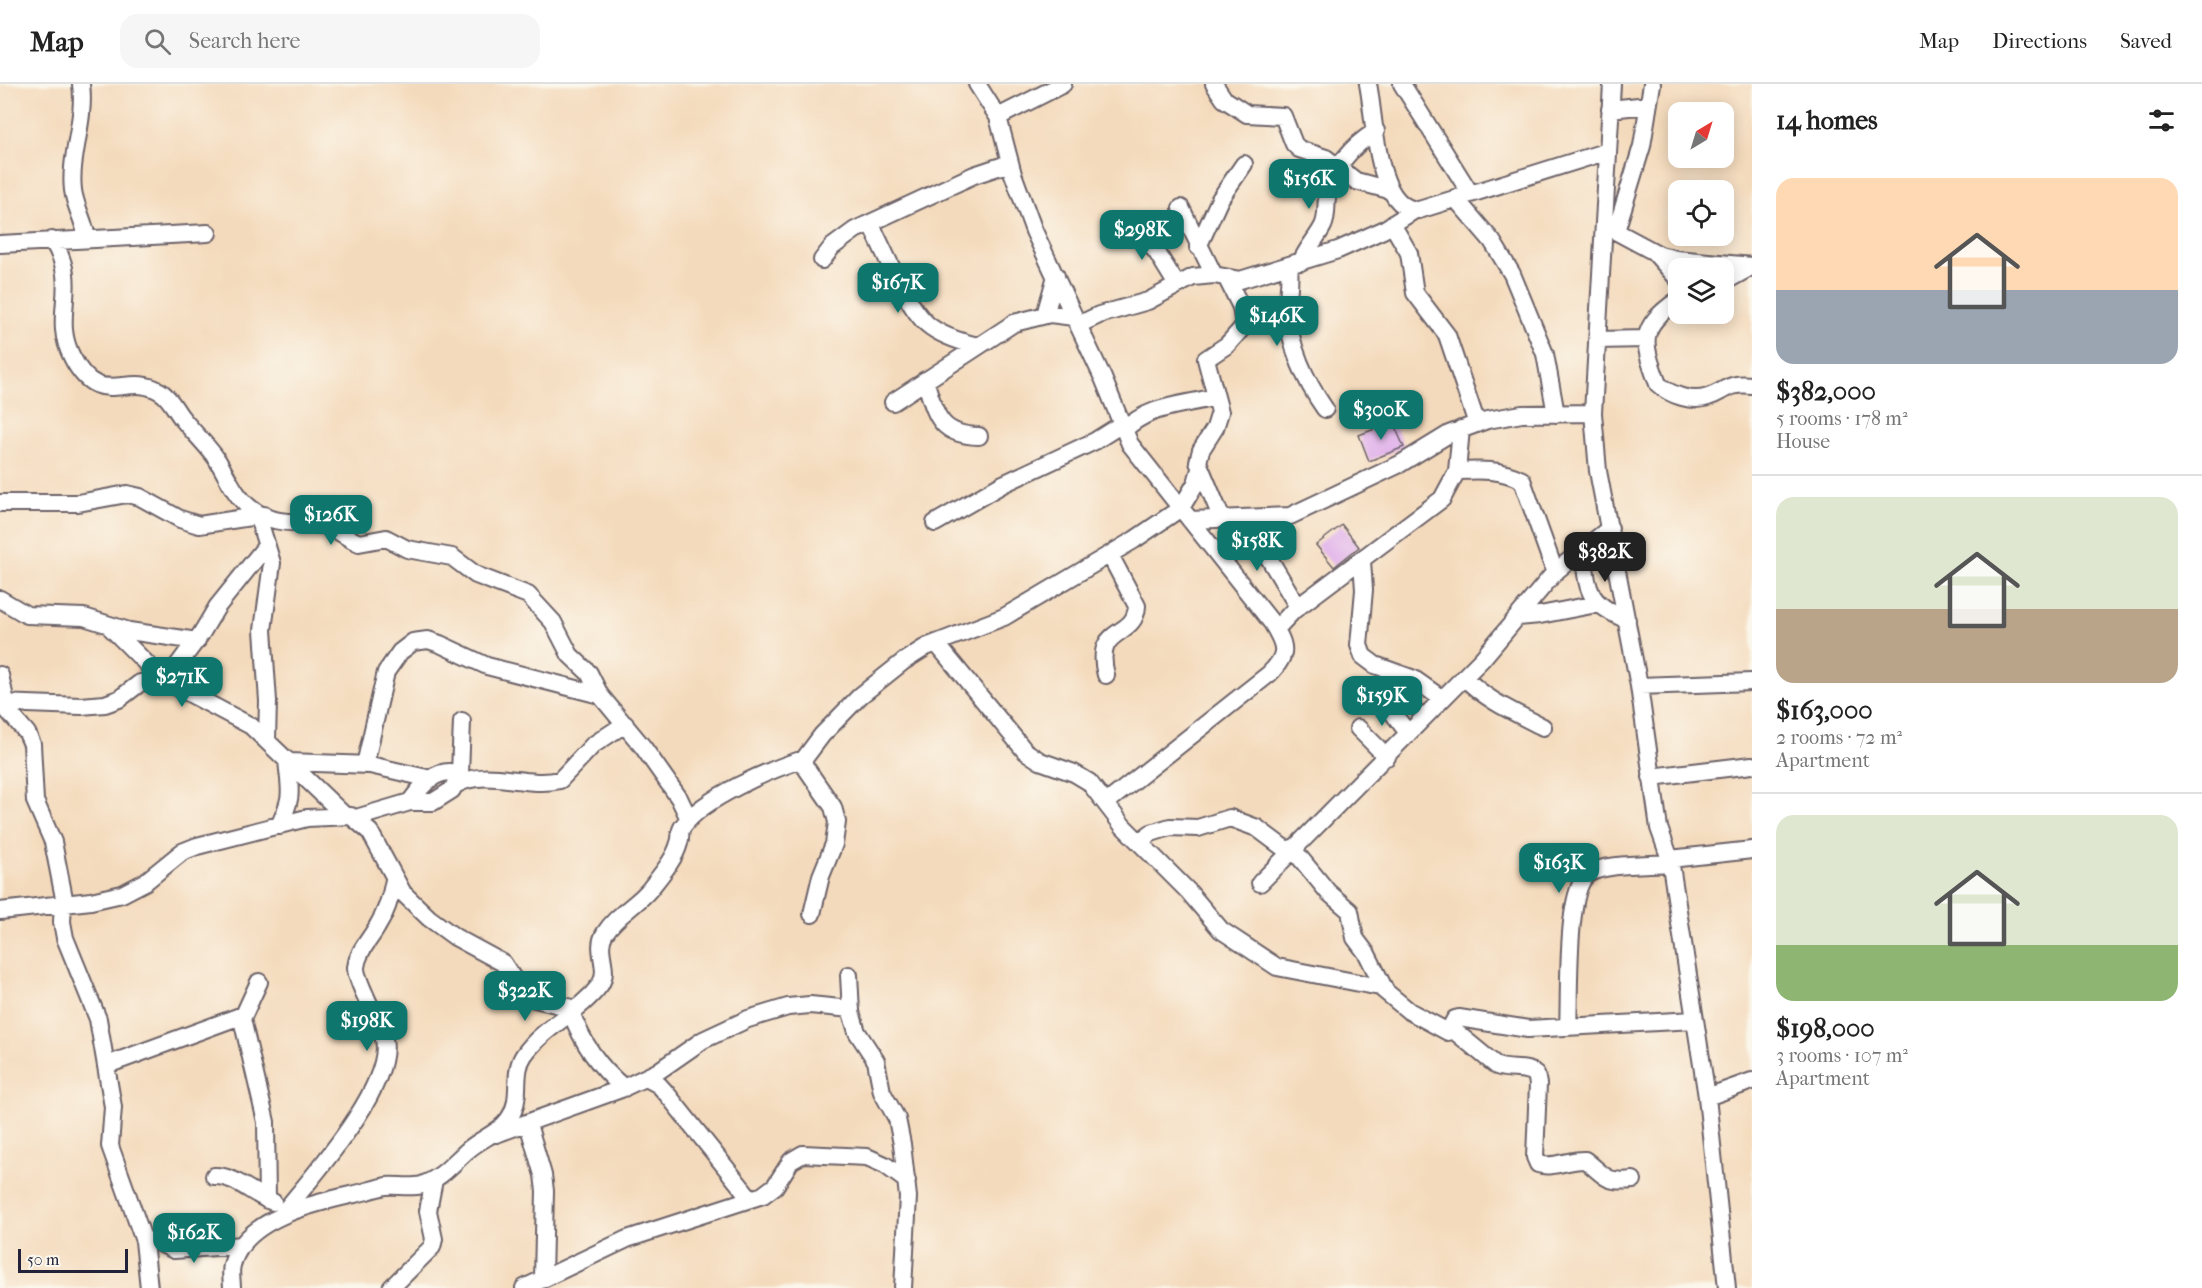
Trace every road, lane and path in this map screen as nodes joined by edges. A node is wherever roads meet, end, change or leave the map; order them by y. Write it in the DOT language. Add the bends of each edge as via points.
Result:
graph roads {
  1 [pos="81,84"];
  2 [pos="977,84"];
  3 [pos="1063,84"];
  4 [pos="1214,84"];
  5 [pos="1368,84"];
  6 [pos="1402,84"];
  7 [pos="1612,84"];
  8 [pos="1652,84"];
  9 [pos="1648,105"];
  10 [pos="1610,109"];
  11 [pos="998,117"];
  12 [pos="1376,130"];
  13 [pos="1608,151"];
  14 [pos="1010,163"];
  15 [pos="1244,164"];
  16 [pos="1338,169"];
  17 [pos="1389,190"];
  18 [pos="1463,195"];
  19 [pos="1181,208"];
  20 [pos="1415,210"];
  21 [pos="1125,222"];
  22 [pos="870,223"];
  23 [pos="1392,224"];
  24 [pos="1610,228"];
  25 [pos="208,233"];
  26 [pos="87,239"];
  27 [pos="52,240"];
  28 [pos="0,244"];
  29 [pos="1198,247"];
  30 [pos="1653,251"];
  31 [pos="822,260"];
  32 [pos="1295,264"];
  33 [pos="1752,266"];
  34 [pos="1668,268"];
  35 [pos="1056,276"];
  36 [pos="1734,276"];
  37 [pos="1220,277"];
  38 [pos="1177,285"];
  39 [pos="1668,308"];
  40 [pos="1045,315"];
  41 [pos="1076,321"];
  42 [pos="1645,339"];
  43 [pos="1597,340"];
  44 [pos="978,346"];
  45 [pos="926,380"];
  46 [pos="1752,385"];
  47 [pos="1215,397"];
  48 [pos="894,402"];
  49 [pos="1324,409"];
  50 [pos="1593,413"];
  51 [pos="1557,414"];
  52 [pos="1123,427"];
  53 [pos="1469,427"];
  54 [pos="979,436"];
  55 [pos="1200,468"];
  56 [pos="1456,471"];
  57 [pos="0,503"];
  58 [pos="1185,514"];
  59 [pos="261,516"];
  60 [pos="1245,518"];
  61 [pos="1222,519"];
  62 [pos="935,523"];
  63 [pos="1610,528"];
  64 [pos="266,546"];
  65 [pos="1582,549"];
  66 [pos="1110,555"];
  67 [pos="1362,561"];
  68 [pos="1555,572"];
  69 [pos="0,599"];
  70 [pos="1597,604"];
  71 [pos="1298,607"];
  72 [pos="1518,617"];
  73 [pos="1627,620"];
  74 [pos="106,623"];
  75 [pos="1276,629"];
  76 [pos="197,641"];
  77 [pos="936,644"];
  78 [pos="0,675"];
  79 [pos="1106,675"];
  80 [pos="1464,677"];
  81 [pos="164,680"];
  82 [pos="1752,682"];
  83 [pos="1639,686"];
  84 [pos="600,694"];
  85 [pos="1441,698"];
  86 [pos="1383,700"];
  87 [pos="2,703"];
  88 [pos="462,721"];
  89 [pos="625,724"];
  90 [pos="1543,727"];
  91 [pos="1358,728"];
  92 [pos="1408,733"];
  93 [pos="267,740"];
  94 [pos="1387,757"];
  95 [pos="804,759"];
  96 [pos="288,761"];
  97 [pos="365,765"];
  98 [pos="1752,765"];
  99 [pos="1651,777"];
  100 [pos="431,779"];
  101 [pos="458,779"];
  102 [pos="410,802"];
  103 [pos="1106,803"];
  104 [pos="350,817"];
  105 [pos="689,819"];
  106 [pos="279,826"];
  107 [pos="1139,842"];
  108 [pos="1290,850"];
  109 [pos="1752,850"];
  110 [pos="1670,861"];
  111 [pos="394,880"];
  112 [pos="1260,882"];
  113 [pos="64,903"];
  114 [pos="0,911"];
  115 [pos="812,914"];
  116 [pos="849,975"];
  117 [pos="259,982"];
  118 [pos="1385,990"];
  119 [pos="532,997"];
  120 [pos="851,1009"];
  121 [pos="573,1010"];
  122 [pos="243,1015"];
  123 [pos="1695,1020"];
  124 [pos="552,1025"];
  125 [pos="1568,1027"];
  126 [pos="1452,1029"];
  127 [pos="586,1046"];
  128 [pos="106,1065"];
  129 [pos="646,1078"];
  130 [pos="1752,1081"];
  131 [pos="624,1088"];
  132 [pos="1707,1097"];
  133 [pos="528,1124"];
  134 [pos="488,1136"];
  135 [pos="213,1176"];
  136 [pos="434,1180"];
  137 [pos="1633,1180"];
  138 [pos="907,1181"];
  139 [pos="750,1198"];
  140 [pos="267,1200"];
  141 [pos="283,1212"];
  142 [pos="144,1240"];
  143 [pos="243,1245"];
  144 [pos="543,1278"];
  145 [pos="150,1288"];
  146 [pos="232,1288"];
  147 [pos="391,1288"];
  148 [pos="524,1288"];
  149 [pos="903,1288"];
  150 [pos="1727,1288"];
  1 -- 26 [label="street" via="73,192 83,215"];
  2 -- 11 [label="street"];
  3 -- 11 [label="street"];
  4 -- 16 [label="street" via="1224,99 1247,114 1284,116 1299,149 1326,158"];
  5 -- 12 [label="street"];
  6 -- 18 [label="street"];
  7 -- 10 [label="street"];
  8 -- 9 [label="street"];
  9 -- 10 [label="street"];
  9 -- 24 [label="street" via="1642,146"];
  10 -- 13 [label="street"];
  11 -- 14 [label="street"];
  12 -- 16 [label="street" via="1351,150"];
  12 -- 17 [label="street"];
  13 -- 18 [label="street"];
  13 -- 24 [label="street"];
  14 -- 22 [label="street" via="974,175"];
  14 -- 35 [label="street" via="1034,231"];
  15 -- 29 [label="street" via="1220,199"];
  16 -- 17 [label="street" via="1356,181"];
  16 -- 32 [label="street" via="1328,193 1323,226"];
  17 -- 20 [label="street" via="1400,204"];
  18 -- 20 [label="street"];
  18 -- 51 [label="street" via="1512,274 1545,354"];
  19 -- 29 [label="street"];
  20 -- 23 [label="street"];
  21 -- 38 [label="street" via="1156,251"];
  22 -- 31 [label="street" via="843,238"];
  22 -- 44 [label="street" via="906,294 927,325"];
  23 -- 32 [label="street" via="1338,250"];
  23 -- 53 [label="street" via="1408,253 1415,293 1447,335"];
  24 -- 30 [label="street"];
  24 -- 43 [label="street"];
  25 -- 26 [label="street"];
  26 -- 27 [label="street"];
  27 -- 28 [label="street"];
  27 -- 59 [label="street" via="66,271 64,339 85,376 106,388 140,384 161,392 214,455 244,502"];
  29 -- 37 [label="street"];
  30 -- 33 [label="street" via="1696,262"];
  30 -- 34 [label="street"];
  32 -- 37 [label="street" via="1240,280"];
  32 -- 49 [label="street" via="1288,313 1290,329 1297,356"];
  33 -- 36 [label="street"];
  35 -- 40 [label="street"];
  35 -- 41 [label="street"];
  37 -- 38 [label="street" via="1193,277"];
  37 -- 47 [label="street" via="1241,307 1244,326 1227,345 1206,358"];
  38 -- 41 [label="street" via="1148,301"];
  39 -- 42 [label="street" via="1652,322"];
  40 -- 41 [label="street"];
  40 -- 44 [label="street" via="1014,323"];
  41 -- 52 [label="street"];
  42 -- 43 [label="street"];
  42 -- 46 [label="street" via="1658,384 1668,391 1701,399 1730,385"];
  43 -- 50 [label="street"];
  44 -- 45 [label="street"];
  45 -- 48 [label="street"];
  45 -- 54 [label="street" via="940,422 948,430"];
  47 -- 52 [label="street" via="1155,409"];
  47 -- 55 [label="street" via="1220,412 1201,450"];
  50 -- 51 [label="street"];
  50 -- 63 [label="street" via="1598,471"];
  51 -- 53 [label="street" via="1522,414"];
  52 -- 58 [label="street" via="1130,444"];
  52 -- 62 [label="street" via="1003,484"];
  53 -- 56 [label="street"];
  53 -- 60 [label="street" via="1290,516"];
  55 -- 58 [label="street"];
  55 -- 61 [label="street"];
  56 -- 67 [label="street" via="1442,499"];
  56 -- 68 [label="street" via="1507,472 1522,480"];
  57 -- 59 [label="street" via="78,503 127,494 199,525"];
  58 -- 61 [label="street"];
  58 -- 66 [label="street"];
  58 -- 75 [label="street"];
  59 -- 64 [label="street"];
  59 -- 84 [label="street" via="287,523 324,525 359,543 386,538 407,549 452,557 476,575 528,595 553,622 570,655 589,673"];
  60 -- 61 [label="street"];
  60 -- 71 [label="street"];
  63 -- 65 [label="street"];
  63 -- 73 [label="street"];
  64 -- 76 [label="street" via="217,607"];
  64 -- 93 [label="street" via="272,573 263,630"];
  65 -- 68 [label="street"];
  65 -- 70 [label="street" via="1589,591"];
  66 -- 77 [label="street" via="1004,617"];
  66 -- 79 [label="street" via="1137,606 1134,620 1106,642"];
  67 -- 71 [label="street"];
  67 -- 85 [label="street" via="1359,645 1363,656 1375,665 1414,679"];
  68 -- 72 [label="street"];
  69 -- 74 [label="street" via="27,615 84,617"];
  70 -- 72 [label="street"];
  70 -- 73 [label="street"];
  71 -- 75 [label="street"];
  72 -- 80 [label="street"];
  73 -- 83 [label="street"];
  74 -- 76 [label="street" via="129,631"];
  74 -- 81 [label="street"];
  75 -- 103 [label="street" via="1283,645 1281,663"];
  76 -- 81 [label="street"];
  77 -- 95 [label="street" via="904,661 860,696"];
  77 -- 103 [label="street" via="1025,752 1089,782"];
  78 -- 87 [label="street"];
  80 -- 85 [label="street"];
  80 -- 90 [label="street" via="1480,694"];
  81 -- 87 [label="street" via="140,683 105,704"];
  81 -- 93 [label="street" via="251,726"];
  82 -- 83 [label="street"];
  83 -- 99 [label="street"];
  84 -- 89 [label="street"];
  84 -- 97 [label="street" via="487,666 428,640 413,642 386,672"];
  85 -- 92 [label="street"];
  86 -- 92 [label="street"];
  87 -- 113 [label="street" via="32,744 35,801 53,842"];
  88 -- 101 [label="street"];
  89 -- 101 [label="street" via="593,745 560,780 520,782 485,776"];
  89 -- 105 [label="street" via="670,785"];
  91 -- 94 [label="street"];
  92 -- 94 [label="street"];
  93 -- 96 [label="street"];
  94 -- 108 [label="street"];
  95 -- 105 [label="street" via="774,768"];
  95 -- 115 [label="street" via="804,765 833,807 837,822"];
  96 -- 97 [label="street"];
  96 -- 104 [label="street"];
  96 -- 106 [label="street" via="291,800"];
  97 -- 100 [label="street"];
  98 -- 99 [label="street"];
  99 -- 110 [label="street" via="1659,828"];
  100 -- 101 [label="street" via="447,771"];
  100 -- 102 [label="street"];
  101 -- 102 [label="street" via="442,798"];
  102 -- 104 [label="street"];
  103 -- 107 [label="street"];
  104 -- 106 [label="street" via="307,818"];
  104 -- 111 [label="street" via="370,832"];
  105 -- 121 [label="street" via="679,832 679,844 654,883 604,933 600,946 604,965 601,983"];
  106 -- 113 [label="street" via="182,852 145,882 122,894"];
  107 -- 108 [label="street" via="1170,827 1198,828 1230,818 1257,828"];
  107 -- 118 [label="street" via="1221,930 1277,967"];
  108 -- 112 [label="street"];
  108 -- 118 [label="street" via="1350,911 1355,938 1368,954"];
  109 -- 110 [label="street"];
  110 -- 123 [label="street"];
  110 -- 125 [label="street" via="1607,868 1590,873 1581,881 1572,919"];
  111 -- 119 [label="street" via="429,918 503,963 518,986"];
  111 -- 141 [label="street" via="385,914 359,954 356,971 384,1041 384,1063 378,1082 357,1116"];
  113 -- 114 [label="street"];
  113 -- 128 [label="street" via="65,938 93,1002"];
  116 -- 120 [label="street"];
  117 -- 122 [label="street"];
  118 -- 126 [label="street" via="1426,1022 1448,1032"];
  119 -- 121 [label="street"];
  119 -- 124 [label="street"];
  120 -- 129 [label="street" via="810,1005 748,1018 703,1040"];
  120 -- 138 [label="street" via="857,1032 876,1061 882,1092 897,1119"];
  121 -- 124 [label="street"];
  121 -- 127 [label="street"];
  122 -- 128 [label="street"];
  122 -- 140 [label="street" via="266,1122"];
  123 -- 125 [label="street"];
  123 -- 132 [label="street"];
  124 -- 127 [label="street"];
  124 -- 134 [label="street" via="522,1057 517,1104 508,1121"];
  125 -- 126 [label="street" via="1528,1029 1459,1018"];
  126 -- 137 [label="street" via="1497,1066 1536,1074 1538,1164 1585,1160 1604,1179"];
  127 -- 131 [label="street" via="599,1066"];
  128 -- 142 [label="street" via="113,1107 110,1146"];
  129 -- 131 [label="street"];
  129 -- 139 [label="street" via="667,1094"];
  130 -- 132 [label="street"];
  131 -- 133 [label="street"];
  132 -- 150 [label="street"];
  133 -- 134 [label="street"];
  133 -- 144 [label="street" via="545,1191"];
  134 -- 136 [label="street"];
  135 -- 140 [label="street" via="227,1177"];
  136 -- 141 [label="street" via="419,1186 384,1186"];
  136 -- 147 [label="street" via="428,1211 432,1247"];
  138 -- 139 [label="street" via="867,1157 802,1154 791,1161 763,1195"];
  138 -- 149 [label="street"];
  139 -- 144 [label="street" via="627,1239"];
  140 -- 141 [label="street"];
  141 -- 143 [label="street"];
  142 -- 143 [label="street" via="174,1250"];
  142 -- 145 [label="street"];
  143 -- 146 [label="street" via="232,1267"];
  144 -- 148 [label="street"];
}
